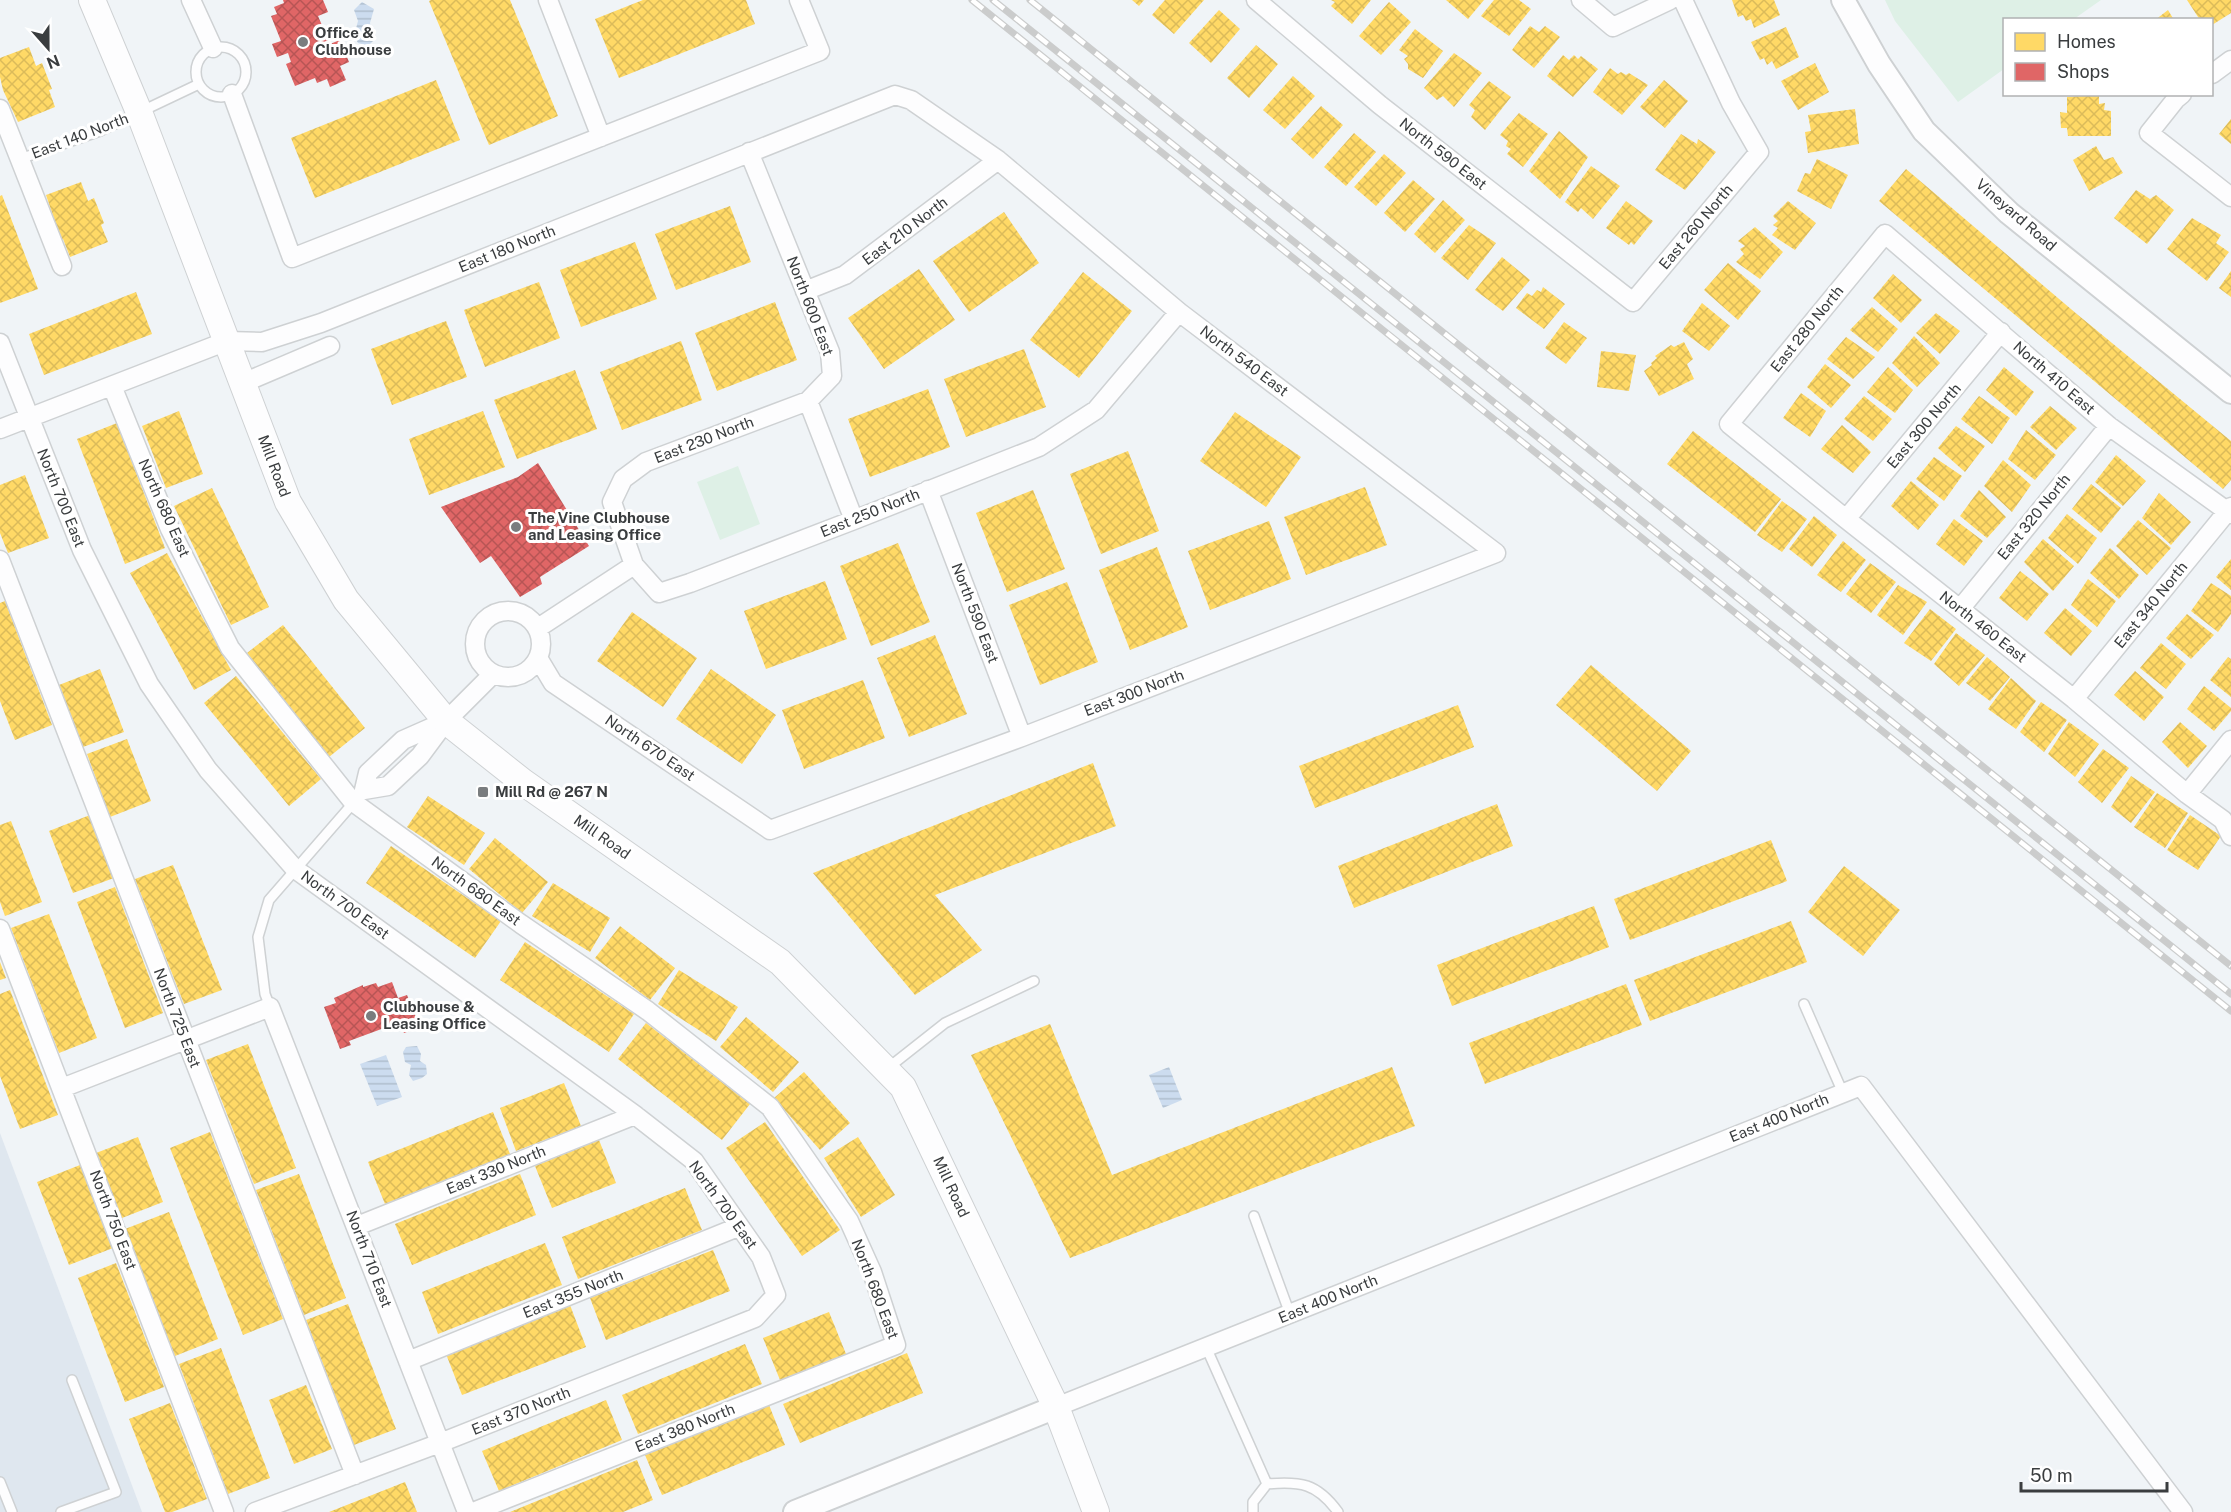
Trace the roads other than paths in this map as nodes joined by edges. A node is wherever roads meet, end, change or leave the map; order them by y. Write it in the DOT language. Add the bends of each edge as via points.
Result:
graph roads {
  1 [pos="92,0"];
  2 [pos="191,0"];
  3 [pos="548,0"];
  4 [pos="800,0"];
  5 [pos="1256,0"];
  6 [pos="1581,0"];
  7 [pos="1670,0"];
  8 [pos="1683,0"];
  9 [pos="1843,0"];
  10 [pos="213,48"];
  11 [pos="2231,60"];
  12 [pos="2213,73"];
  13 [pos="199,84"];
  14 [pos="232,94"];
  15 [pos="2180,96"];
  16 [pos="0,109"];
  17 [pos="139,112"];
  18 [pos="601,136"];
  19 [pos="749,152"];
  20 [pos="20,159"];
  21 [pos="998,160"];
  22 [pos="2231,197"];
  23 [pos="1885,234"];
  24 [pos="62,266"];
  25 [pos="805,291"];
  26 [pos="1633,302"];
  27 [pos="1179,312"];
  28 [pos="2001,332"];
  29 [pos="227,341"];
  30 [pos="0,343"];
  31 [pos="330,346"];
  32 [pos="243,383"];
  33 [pos="112,386"];
  34 [pos="2231,392"];
  35 [pos="808,401"];
  36 [pos="28,418"];
  37 [pos="1729,424"];
  38 [pos="2109,426"];
  39 [pos="0,429"];
  40 [pos="928,490"];
  41 [pos="2230,510"];
  42 [pos="1846,519"];
  43 [pos="854,520"];
  44 [pos="1496,553"];
  45 [pos="0,560"];
  46 [pos="634,565"];
  47 [pos="1960,609"];
  48 [pos="538,628"];
  49 [pos="538,658"];
  50 [pos="493,674"];
  51 [pos="2074,699"];
  52 [pos="446,721"];
  53 [pos="1022,737"];
  54 [pos="2231,740"];
  55 [pos="2187,794"];
  56 [pos="359,796"];
  57 [pos="770,830"];
  58 [pos="2231,836"];
  59 [pos="295,869"];
  60 [pos="0,929"];
  61 [pos="1034,981"];
  62 [pos="1804,1004"];
  63 [pos="270,1007"];
  64 [pos="185,1040"];
  65 [pos="886,1069"];
  66 [pos="62,1088"];
  67 [pos="1843,1093"];
  68 [pos="635,1115"];
  69 [pos="1254,1216"];
  70 [pos="357,1226"];
  71 [pos="738,1227"];
  72 [pos="776,1295"];
  73 [pos="1290,1314"];
  74 [pos="896,1345"];
  75 [pos="1206,1347"];
  76 [pos="408,1361"];
  77 [pos="72,1380"];
  78 [pos="1056,1407"];
  79 [pos="440,1443"];
  80 [pos="355,1475"];
  81 [pos="0,1482"];
  82 [pos="1267,1484"];
  83 [pos="12,1512"];
  84 [pos="61,1512"];
  85 [pos="224,1512"];
  86 [pos="255,1512"];
  87 [pos="467,1512"];
  88 [pos="473,1512"];
  89 [pos="795,1512"];
  90 [pos="1096,1512"];
  91 [pos="1253,1512"];
  92 [pos="1338,1512"];
  93 [pos="2183,1512"];
  1 -- 17 [label="main road, Mill Road"];
  2 -- 10 [label="street"];
  3 -- 18 [label="street"];
  4 -- 18 [label="street" via="820,51"];
  5 -- 26 [label="street, North 590 East" via="1380,105"];
  6 -- 7 [label="street" via="1613,27"];
  8 -- 26 [label="street, East 260 North" via="1731,103 1759,152"];
  9 -- 34 [label="street, Vineyard Road" via="1879,64 1924,131 2009,213"];
  10 -- 13 [label="lane" via="200,59 196,76"];
  10 -- 14 [label="lane" via="229,48 245,64 245,81"];
  11 -- 12 [label="street"];
  13 -- 14 [label="lane" via="212,95"];
  13 -- 17 [label="lane, East 140 North"];
  14 -- 18 [label="street" via="292,258"];
  15 -- 22 [label="street" via="2149,133"];
  16 -- 20 [label="street"];
  17 -- 20 [label="lane, East 140 North" via="100,131"];
  17 -- 29 [label="main road, Mill Road"];
  19 -- 21 [label="street, East 180 North" via="895,96 910,99"];
  19 -- 25 [label="street, North 600 East"];
  19 -- 29 [label="street, East 180 North" via="303,329 262,342"];
  20 -- 24 [label="street"];
  21 -- 25 [label="street, East 210 North" via="845,276"];
  21 -- 27 [label="street, North 540 East"];
  23 -- 28 [label="street, North 410 East"];
  23 -- 37 [label="street, East 280 North"];
  25 -- 35 [label="street, North 600 East" via="830,352 832,376"];
  27 -- 40 [label="street, East 250 North" via="1096,410 1039,447"];
  27 -- 44 [label="street, North 540 East"];
  28 -- 38 [label="street, North 410 East"];
  28 -- 42 [label="street, East 300 North"];
  29 -- 32 [label="main road, Mill Road"];
  29 -- 33 [label="street, East 180 North"];
  30 -- 36 [label="street"];
  31 -- 32 [label="street"];
  32 -- 52 [label="main road, Mill Road" via="288,502 340,590"];
  33 -- 36 [label="street, East 180 North"];
  33 -- 56 [label="street, North 680 East" via="170,529 230,648"];
  35 -- 43 [label="street"];
  35 -- 46 [label="street, East 230 North" via="646,462 623,479 612,502"];
  36 -- 39 [label="street, East 180 North"];
  36 -- 59 [label="street, North 700 East" via="82,550 149,684 208,770"];
  37 -- 42 [label="street, North 460 East"];
  38 -- 41 [label="street, North 410 East"];
  38 -- 47 [label="street, East 320 North"];
  40 -- 43 [label="street, East 250 North"];
  40 -- 53 [label="street, North 590 East"];
  41 -- 51 [label="street, East 340 North"];
  42 -- 47 [label="street, North 460 East"];
  43 -- 46 [label="street, East 250 North" via="659,593"];
  44 -- 53 [label="street, East 300 North"];
  45 -- 64 [label="street, North 725 East"];
  46 -- 48 [label="street"];
  47 -- 51 [label="street, North 460 East"];
  48 -- 49 [label="street"];
  48 -- 50 [label="street" via="511,610 489,616 480,625 475,635 477,658"];
  49 -- 50 [label="street" via="523,673 503,677"];
  49 -- 57 [label="street, North 670 East" via="553,683"];
  50 -- 52 [label="street"];
  51 -- 55 [label="street, North 460 East"];
  52 -- 56 [label="street" via="404,740 368,773"];
  52 -- 65 [label="main road, Mill Road" via="523,782 780,962"];
  53 -- 57 [label="street, East 300 North"];
  54 -- 55 [label="street"];
  55 -- 58 [label="street, North 460 East" via="2223,820"];
  56 -- 59 [label="lane"];
  56 -- 74 [label="street, North 680 East" via="521,924 648,1011 770,1107 849,1221 872,1272"];
  59 -- 63 [label="lane" via="269,900 258,937"];
  59 -- 68 [label="street, North 700 East"];
  60 -- 66 [label="street, North 750 East"];
  61 -- 65 [label="lane" via="945,1023"];
  62 -- 67 [label="lane"];
  63 -- 64 [label="street"];
  63 -- 70 [label="street, North 710 East"];
  64 -- 66 [label="street"];
  64 -- 80 [label="street, North 725 East"];
  65 -- 78 [label="main road, Mill Road" via="903,1087"];
  66 -- 85 [label="street, North 750 East"];
  67 -- 73 [label="street, East 400 North"];
  67 -- 93 [label="street, East 400 North" via="1861,1086"];
  68 -- 70 [label="street, East 330 North"];
  68 -- 71 [label="street, North 700 East" via="693,1161"];
  69 -- 73 [label="lane"];
  70 -- 76 [label="street, North 710 East"];
  71 -- 72 [label="street, North 700 East" via="761,1257"];
  71 -- 76 [label="street, East 355 North"];
  72 -- 79 [label="street, East 370 North" via="755,1318"];
  73 -- 75 [label="street, East 400 North"];
  74 -- 88 [label="street, East 380 North"];
  75 -- 78 [label="street, East 400 North"];
  75 -- 82 [label="lane"];
  76 -- 79 [label="street, North 710 East"];
  77 -- 84 [label="lane" via="116,1492"];
  78 -- 89 [label="street, East 400 North"];
  78 -- 90 [label="main road, Mill Road"];
  79 -- 80 [label="street, East 370 North"];
  79 -- 87 [label="street, North 710 East"];
  80 -- 86 [label="street, East 370 North"];
  81 -- 83 [label="lane"];
  82 -- 91 [label="lane" via="1253,1502"];
  82 -- 92 [label="lane" via="1289,1482 1315,1488"];
}
